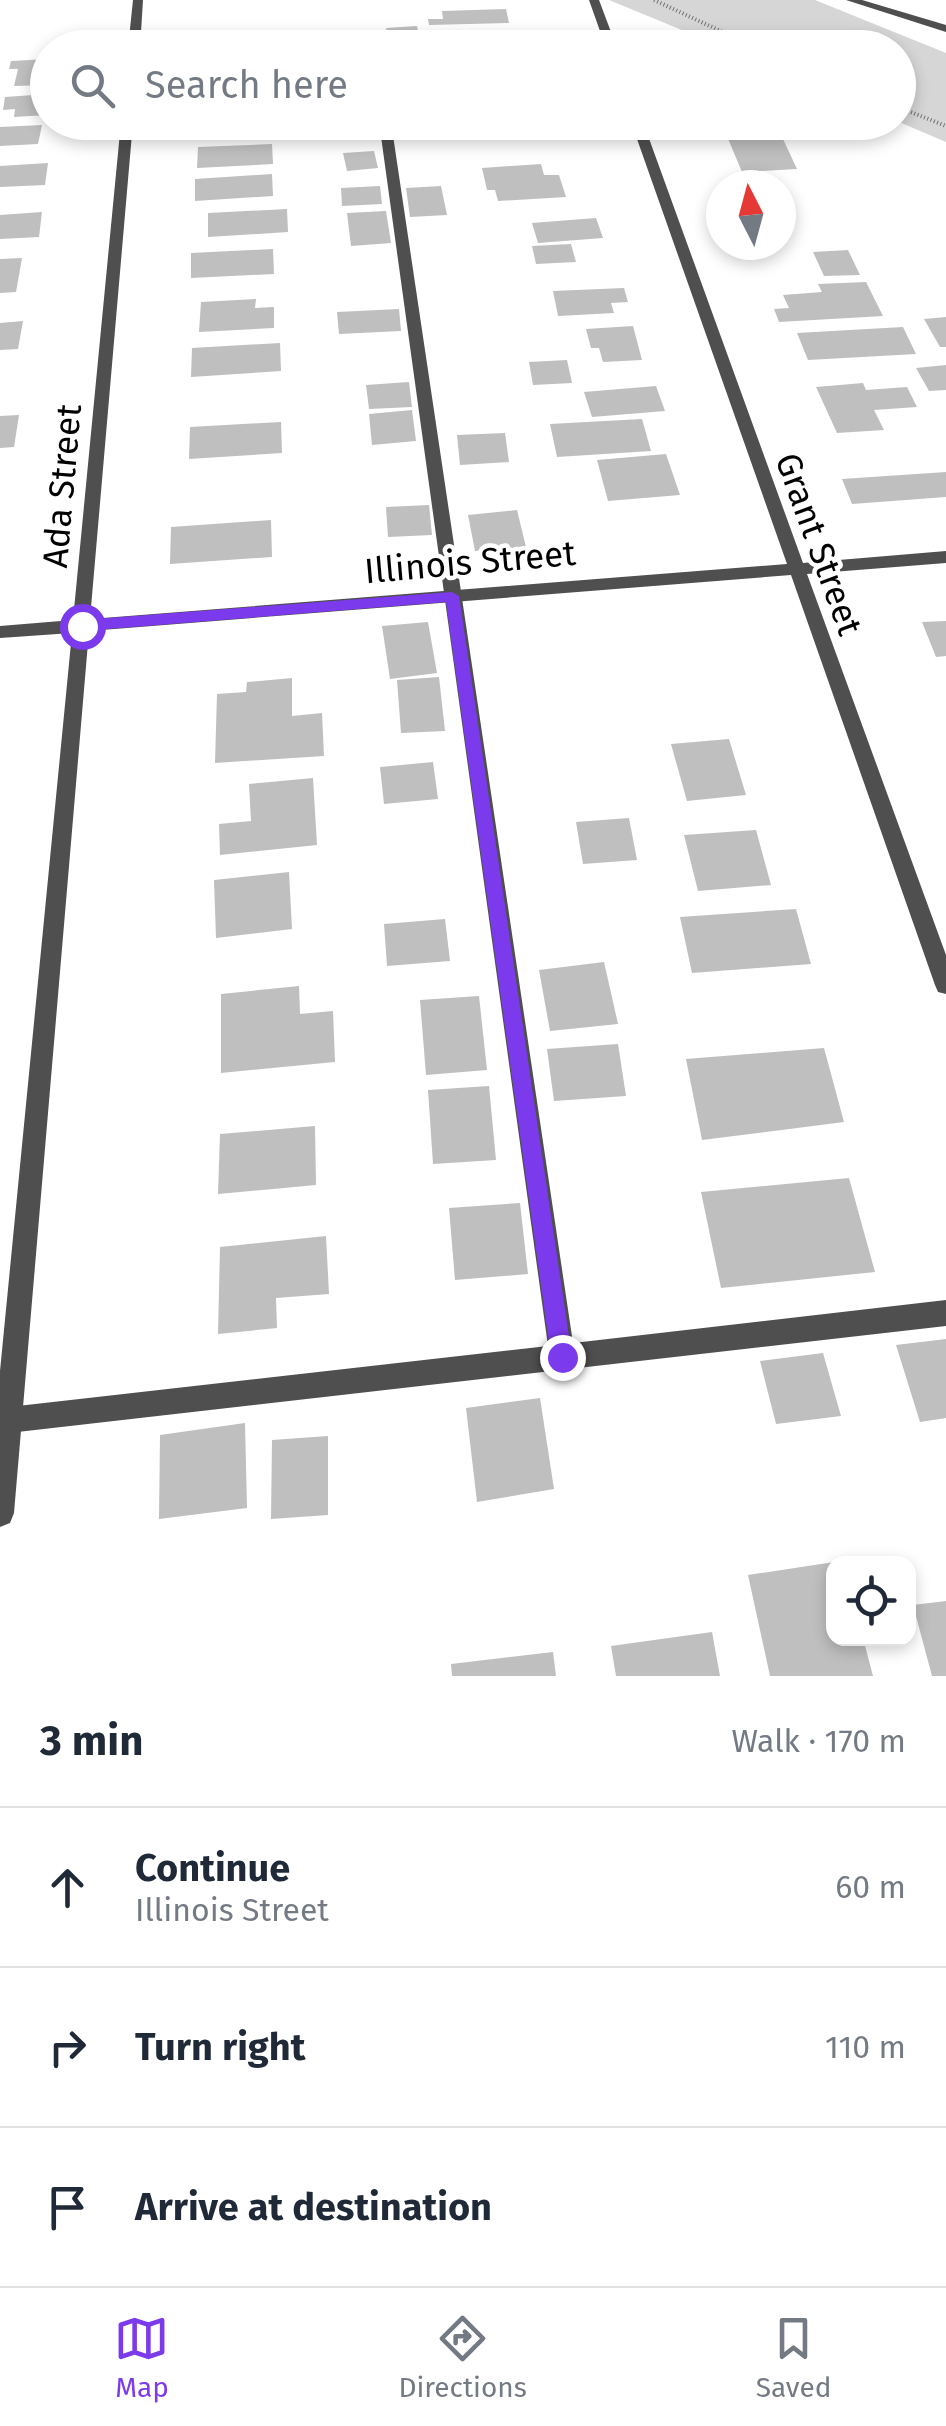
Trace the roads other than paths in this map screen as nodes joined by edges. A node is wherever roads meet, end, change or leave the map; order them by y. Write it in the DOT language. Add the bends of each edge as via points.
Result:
graph roads {
  1 [pos="138,0"];
  2 [pos="594,0"];
  3 [pos="851,0"];
  4 [pos="946,29"];
  5 [pos="135,30"];
  6 [pos="605,30"];
  7 [pos="125,140"];
  8 [pos="387,140"];
  9 [pos="644,140"];
  10 [pos="946,557"];
  11 [pos="796,569"];
  12 [pos="452,596"];
  13 [pos="82,626"];
  14 [pos="0,632"];
  15 [pos="946,985"];
  16 [pos="946,1313"];
  17 [pos="562,1357"];
  18 [pos="4,1421"];
  19 [pos="0,1513"];
  1 -- 5 [label="street"];
  2 -- 6 [label="street"];
  3 -- 4 [label="street"];
  7 -- 13 [label="street, Ada Street"];
  8 -- 12 [label="street"];
  9 -- 11 [label="street, Grant Street"];
  10 -- 11 [label="street, Illinois Street"];
  11 -- 12 [label="street, Illinois Street"];
  11 -- 15 [label="street, Grant Street"];
  12 -- 13 [label="street, Illinois Street"];
  12 -- 17 [label="street"];
  13 -- 14 [label="street, Illinois Street"];
  13 -- 18 [label="street, Ada Street"];
  16 -- 17 [label="street"];
  17 -- 18 [label="street"];
  18 -- 19 [label="street, Ada Street"];
}
